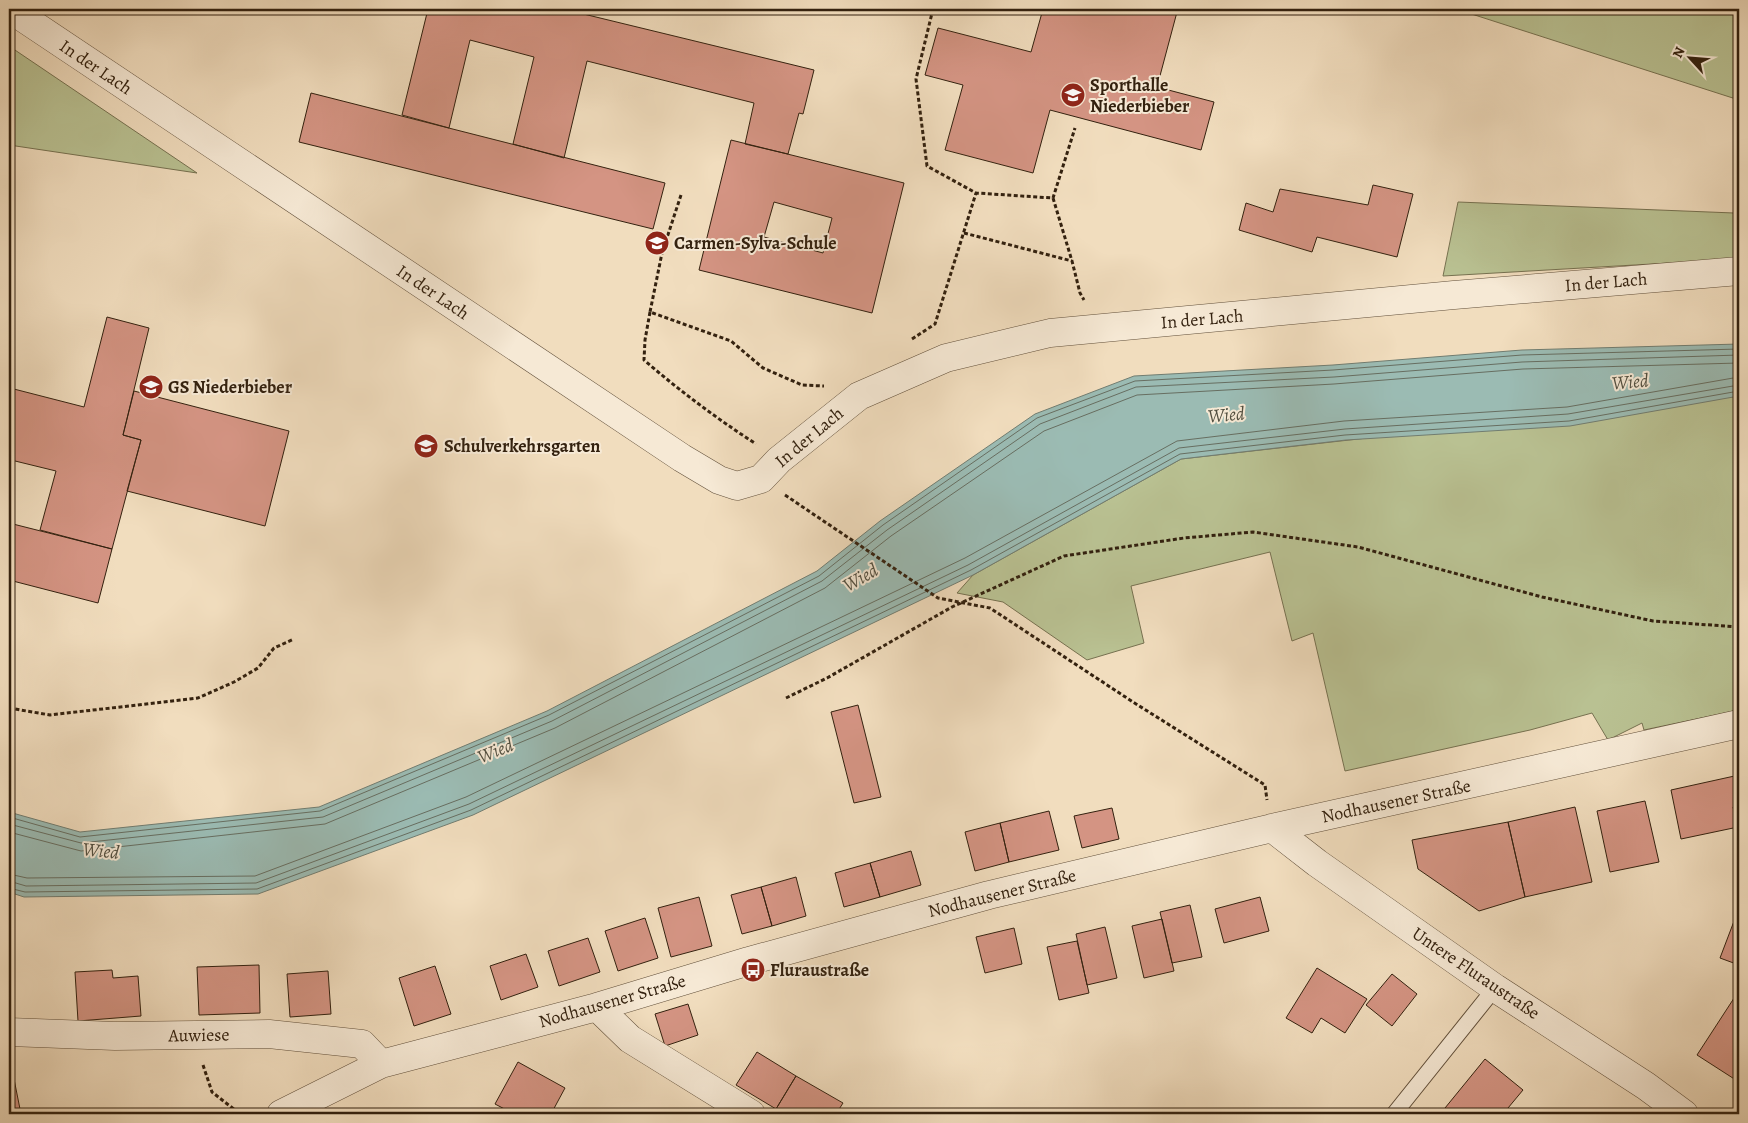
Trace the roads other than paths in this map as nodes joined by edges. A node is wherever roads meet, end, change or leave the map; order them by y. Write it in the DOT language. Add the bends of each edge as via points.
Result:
graph roads {
  1 [pos="10,9"];
  2 [pos="1739,271"];
  3 [pos="1739,724"];
  4 [pos="1272,828"];
  5 [pos="1495,988"];
  6 [pos="597,1007"];
  7 [pos="9,1032"];
  8 [pos="381,1064"];
  9 [pos="281,1114"];
  10 [pos="751,1114"];
  11 [pos="1394,1114"];
  12 [pos="1684,1114"];
  1 -- 2 [label="street, In der Lach" via="682,458 718,480 737,486 761,479 858,396 946,358 1050,333"];
  3 -- 4 [label="street, Nodhausener Straße"];
  4 -- 5 [label="street, Untere Fluraustraße"];
  4 -- 6 [label="street, Nodhausener Straße" via="989,895"];
  5 -- 11 [label="lane"];
  5 -- 12 [label="street, Untere Fluraustraße"];
  6 -- 8 [label="street, Nodhausener Straße"];
  6 -- 10 [label="street" via="630,1039"];
  7 -- 8 [label="street, Auwiese" via="115,1036 269,1034 362,1044"];
  8 -- 9 [label="street, Nodhausener Straße"];
}
